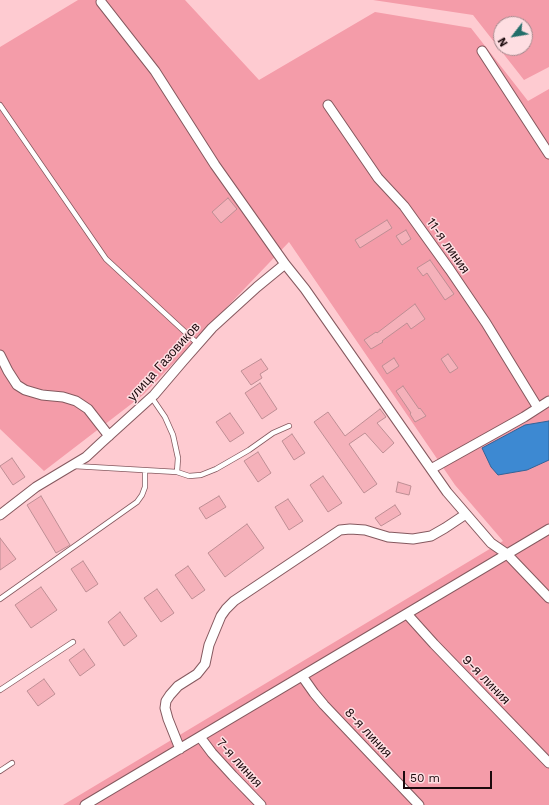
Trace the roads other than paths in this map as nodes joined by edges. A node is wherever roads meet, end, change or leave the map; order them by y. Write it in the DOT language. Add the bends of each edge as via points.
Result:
graph roads {
  1 [pos="101,2"];
  2 [pos="482,51"];
  3 [pos="0,105"];
  4 [pos="328,105"];
  5 [pos="549,154"];
  6 [pos="285,264"];
  7 [pos="198,344"];
  8 [pos="0,355"];
  9 [pos="152,398"];
  10 [pos="549,401"];
  11 [pos="538,408"];
  12 [pos="289,426"];
  13 [pos="109,436"];
  14 [pos="71,466"];
  15 [pos="431,469"];
  16 [pos="145,471"];
  17 [pos="177,472"];
  18 [pos="466,514"];
  19 [pos="0,515"];
  20 [pos="549,529"];
  21 [pos="506,554"];
  22 [pos="549,598"];
  23 [pos="0,599"];
  24 [pos="407,614"];
  25 [pos="73,642"];
  26 [pos="302,676"];
  27 [pos="0,690"];
  28 [pos="200,737"];
  29 [pos="180,749"];
  30 [pos="12,763"];
  31 [pos="549,763"];
  32 [pos="0,771"];
  33 [pos="91,804"];
  34 [pos="261,805"];
  35 [pos="419,805"];
  1 -- 6 [label="street" via="155,71 215,165"];
  2 -- 5 [label="street"];
  3 -- 7 [label="lane" via="106,259"];
  4 -- 11 [label="street, 11-я линия" via="378,178 404,206 450,270"];
  6 -- 7 [label="street, улица Газовиков" via="251,292"];
  6 -- 15 [label="street"];
  7 -- 9 [label="street, улица Газовиков"];
  8 -- 13 [label="street" via="17,385 42,395 76,401 88,409"];
  9 -- 13 [label="street, улица Газовиков"];
  9 -- 17 [label="lane" via="173,435 178,458"];
  10 -- 11 [label="street"];
  11 -- 15 [label="street"];
  12 -- 17 [label="lane" via="201,475 189,476"];
  13 -- 14 [label="street, улица Газовиков" via="86,457"];
  14 -- 16 [label="lane"];
  14 -- 19 [label="street, улица Газовиков" via="36,487"];
  15 -- 18 [label="street"];
  16 -- 17 [label="lane"];
  16 -- 23 [label="lane" via="145,487 137,502"];
  18 -- 21 [label="street" via="492,543"];
  18 -- 29 [label="street" via="430,536 413,539 388,537 365,530 340,530 234,601 221,616 209,644 205,664 196,674 178,686 166,701 168,719"];
  20 -- 21 [label="street"];
  21 -- 22 [label="street"];
  21 -- 24 [label="street"];
  24 -- 26 [label="street"];
  24 -- 31 [label="street, 9-я линия"];
  25 -- 27 [label="lane"];
  26 -- 28 [label="street"];
  26 -- 35 [label="street, 8-я линия" via="324,705"];
  28 -- 29 [label="street"];
  28 -- 34 [label="street, 7-я линия" via="232,776"];
  29 -- 33 [label="street"];
  30 -- 32 [label="lane"];
}
